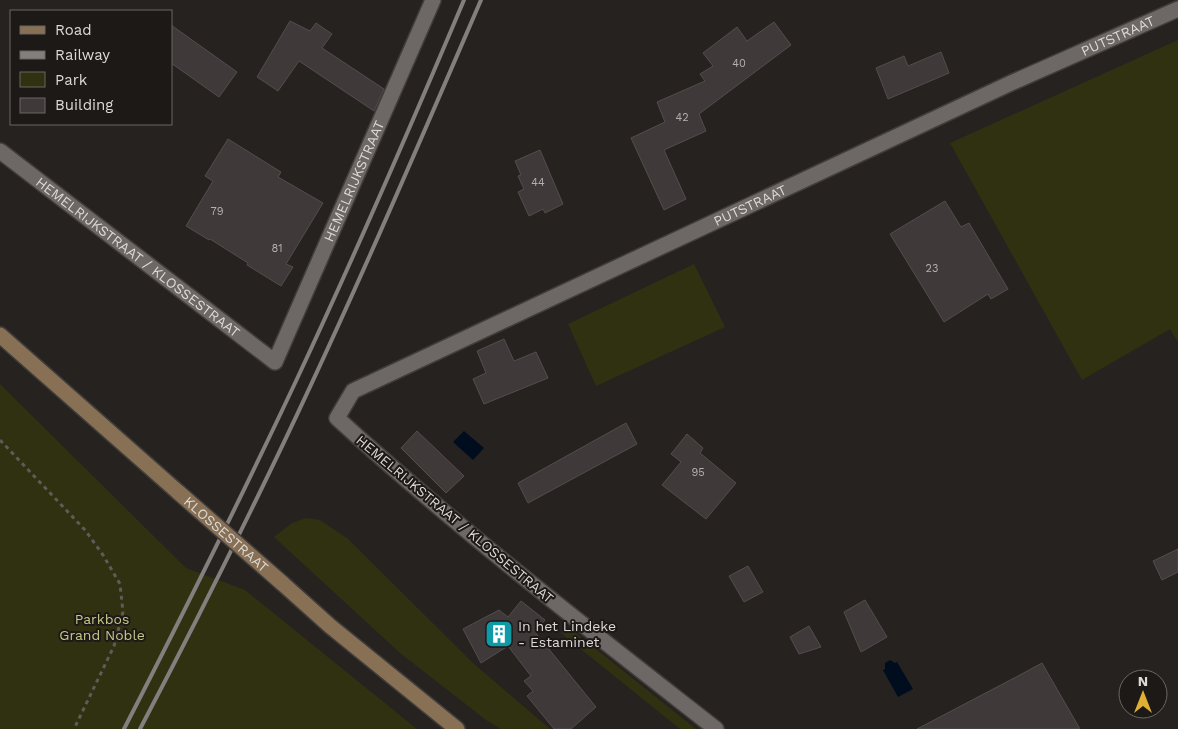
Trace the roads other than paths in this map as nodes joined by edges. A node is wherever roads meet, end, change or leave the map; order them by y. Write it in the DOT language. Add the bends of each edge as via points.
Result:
graph roads {
  1 [pos="433,0"];
  2 [pos="1178,9"];
  3 [pos="0,151"];
  4 [pos="0,335"];
  5 [pos="275,362"];
  6 [pos="336,418"];
  7 [pos="457,729"];
  8 [pos="716,729"];
  1 -- 5 [label="street, HEMELRIJKSTRAAT"];
  2 -- 6 [label="street, PUTSTRAAT" via="353,391"];
  3 -- 5 [label="street, HEMELRIJKSTRAAT / KLOSSESTRAAT"];
  4 -- 7 [label="street, KLOSSESTRAAT, bridge" via="338,632"];
  6 -- 8 [label="street, HEMELRIJKSTRAAT / KLOSSESTRAAT" via="561,608"];
}
